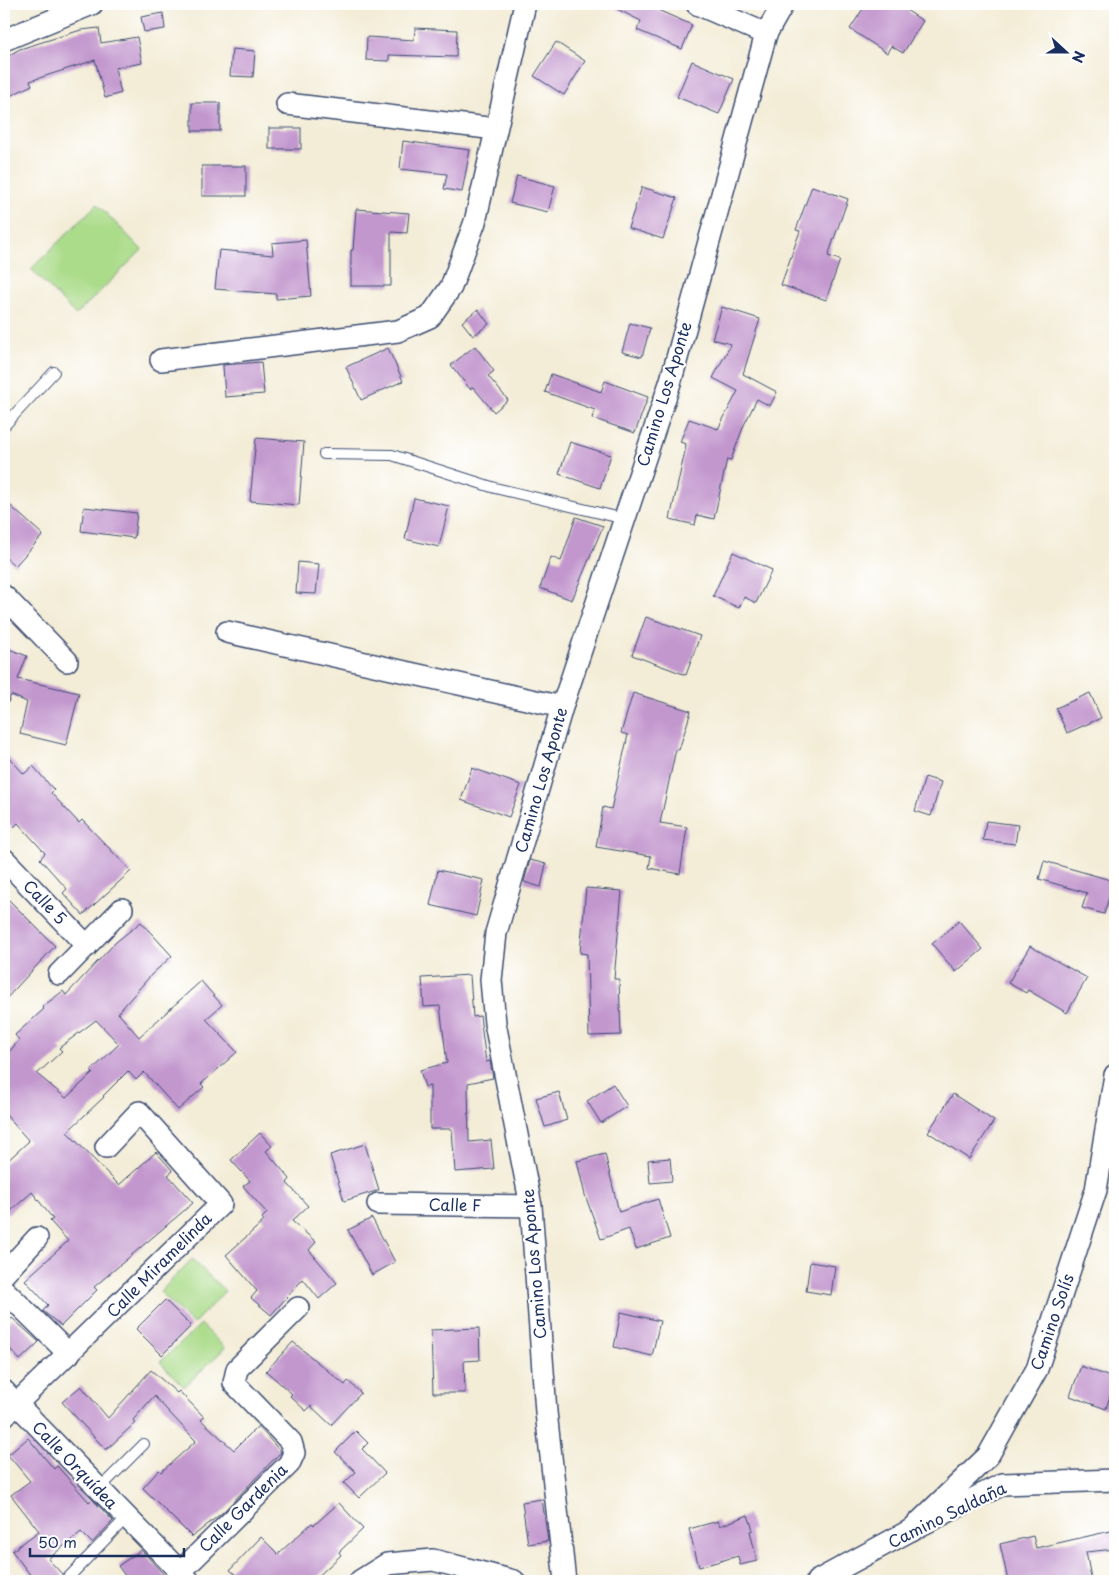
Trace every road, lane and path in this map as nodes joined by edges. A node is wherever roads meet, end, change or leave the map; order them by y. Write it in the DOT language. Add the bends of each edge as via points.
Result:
graph roads {
  1 [pos="92,4"];
  2 [pos="525,4"];
  3 [pos="697,4"];
  4 [pos="783,4"];
  5 [pos="766,34"];
  6 [pos="4,40"];
  7 [pos="286,104"];
  8 [pos="496,129"];
  9 [pos="161,360"];
  10 [pos="54,372"];
  11 [pos="4,426"];
  12 [pos="324,454"];
  13 [pos="625,519"];
  14 [pos="4,596"];
  15 [pos="227,632"];
  16 [pos="67,660"];
  17 [pos="562,707"];
  18 [pos="4,859"];
  19 [pos="122,909"];
  20 [pos="87,946"];
  21 [pos="59,974"];
  22 [pos="1115,1075"];
  23 [pos="106,1147"];
  24 [pos="378,1204"];
  25 [pos="531,1206"];
  26 [pos="37,1238"];
  27 [pos="4,1274"];
  28 [pos="4,1290"];
  29 [pos="298,1308"];
  30 [pos="69,1354"];
  31 [pos="8,1403"];
  32 [pos="144,1444"];
  33 [pos="1115,1480"];
  34 [pos="98,1490"];
  35 [pos="126,1518"];
  36 [pos="911,1530"];
  37 [pos="184,1576"];
  38 [pos="68,1578"];
  39 [pos="360,1581"];
  40 [pos="514,1581"];
  41 [pos="565,1581"];
  42 [pos="817,1581"];
  1 -- 6 [label="street"];
  2 -- 8 [label="street"];
  3 -- 5 [label="street"];
  4 -- 5 [label="street, Camino Los Aponte"];
  5 -- 13 [label="street, Camino Los Aponte" via="671,380"];
  7 -- 8 [label="street"];
  8 -- 9 [label="street" via="475,222 451,287 430,317 398,331"];
  10 -- 11 [label="lane"];
  12 -- 13 [label="lane" via="392,455 495,488"];
  13 -- 17 [label="street, Camino Los Aponte"];
  14 -- 16 [label="street"];
  15 -- 17 [label="street"];
  17 -- 25 [label="street, Camino Los Aponte" via="496,933 491,980 494,1023"];
  18 -- 20 [label="street, Calle 5"];
  19 -- 20 [label="street"];
  20 -- 21 [label="street"];
  22 -- 36 [label="street, Camino Solís" via="1096,1190 1037,1369 988,1456"];
  23 -- 30 [label="street, Calle Miramelinda" via="139,1112 221,1204"];
  24 -- 25 [label="street, Calle F"];
  25 -- 41 [label="street, Camino Los Aponte" via="546,1412"];
  26 -- 27 [label="street"];
  28 -- 30 [label="street"];
  29 -- 37 [label="street, Calle Gardenia" via="237,1369 234,1376 234,1383 291,1442 294,1453 289,1464"];
  30 -- 31 [label="street, Calle Miramelinda"];
  31 -- 34 [label="street, Calle Orquídea"];
  32 -- 34 [label="lane"];
  33 -- 36 [label="street, Camino Saldaña" via="1003,1484"];
  34 -- 35 [label="street, Calle Orquídea"];
  35 -- 37 [label="street, Calle Orquídea"];
  35 -- 38 [label="lane"];
  36 -- 42 [label="street, Camino Saldaña"];
  39 -- 40 [label="street" via="387,1564 434,1560"];
}
